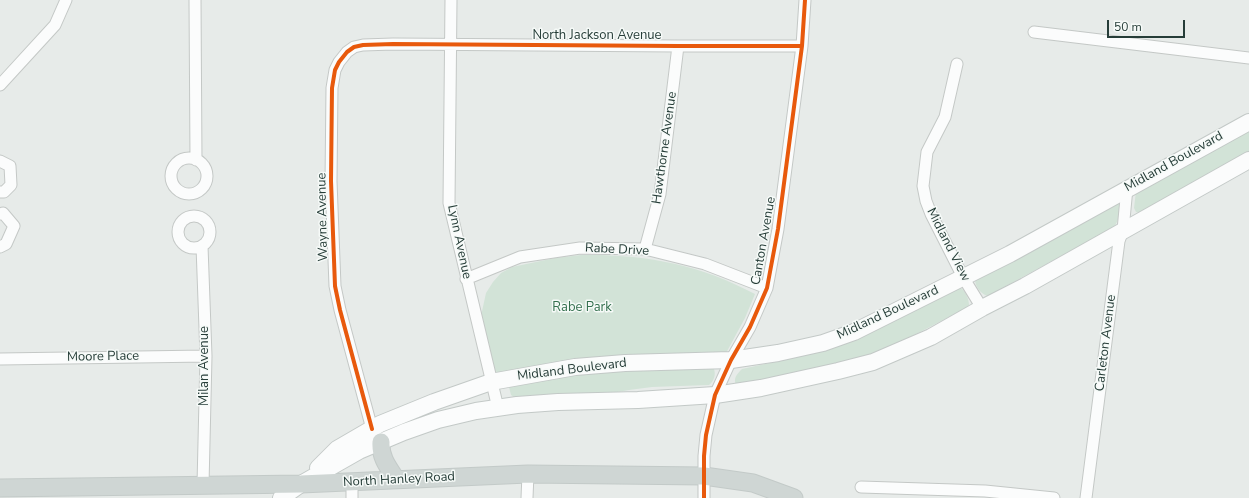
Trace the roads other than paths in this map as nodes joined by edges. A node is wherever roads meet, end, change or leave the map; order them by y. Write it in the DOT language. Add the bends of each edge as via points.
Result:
graph roads {
  1 [pos="66,0"];
  2 [pos="195,0"];
  3 [pos="451,0"];
  4 [pos="805,0"];
  5 [pos="1034,32"];
  6 [pos="393,44"];
  7 [pos="451,45"];
  8 [pos="678,46"];
  9 [pos="802,46"];
  10 [pos="1249,58"];
  11 [pos="957,64"];
  12 [pos="0,85"];
  13 [pos="1249,122"];
  14 [pos="196,160"];
  15 [pos="1249,160"];
  16 [pos="0,161"];
  17 [pos="1127,188"];
  18 [pos="0,192"];
  19 [pos="0,214"];
  20 [pos="1123,230"];
  21 [pos="202,246"];
  22 [pos="0,247"];
  23 [pos="645,249"];
  24 [pos="963,277"];
  25 [pos="466,279"];
  26 [pos="767,288"];
  27 [pos="982,308"];
  28 [pos="206,356"];
  29 [pos="0,359"];
  30 [pos="731,360"];
  31 [pos="491,382"];
  32 [pos="715,395"];
  33 [pos="498,408"];
  34 [pos="377,435"];
  35 [pos="528,474"];
  36 [pos="704,476"];
  37 [pos="396,479"];
  38 [pos="206,484"];
  39 [pos="301,484"];
  40 [pos="861,487"];
  41 [pos="352,490"];
  42 [pos="1,491"];
  43 [pos="176,492"];
  44 [pos="985,495"];
  45 [pos="224,498"];
  46 [pos="280,498"];
  47 [pos="527,498"];
  48 [pos="704,498"];
  49 [pos="794,498"];
  50 [pos="1054,498"];
  51 [pos="1086,498"];
  1 -- 12 [label="street" via="55,24"];
  2 -- 14 [label="street"];
  3 -- 7 [label="street, Lynn Avenue"];
  4 -- 9 [label="street, Canton Avenue"];
  5 -- 10 [label="street"];
  6 -- 7 [label="street, North Jackson Avenue"];
  6 -- 34 [label="street, Wayne Avenue" via="363,45 347,52 339,62 332,88 331,181 335,286"];
  7 -- 8 [label="street, North Jackson Avenue"];
  7 -- 25 [label="street, Lynn Avenue" via="450,203"];
  8 -- 9 [label="street, North Jackson Avenue"];
  8 -- 23 [label="street, Hawthorne Avenue" via="660,194"];
  9 -- 26 [label="street, Canton Avenue" via="778,229"];
  11 -- 24 [label="street, Midland View" via="945,117 927,152 923,186 931,214"];
  13 -- 17 [label="main road, Midland Boulevard"];
  15 -- 20 [label="main road, Midland Boulevard"];
  16 -- 18 [label="street" via="10,166 11,185 4,192"];
  17 -- 20 [label="street, Carleton Avenue"];
  17 -- 24 [label="main road, Midland Boulevard" via="1010,254"];
  19 -- 22 [label="street" via="3,213 14,226 6,244"];
  20 -- 27 [label="main road, Midland Boulevard"];
  20 -- 51 [label="street, Carleton Avenue" via="1119,242"];
  21 -- 28 [label="street, Milan Avenue"];
  23 -- 25 [label="street, Rabe Drive" via="580,248 520,257"];
  23 -- 26 [label="street, Rabe Drive" via="705,264"];
  24 -- 27 [label="street, Midland View"];
  24 -- 30 [label="main road, Midland Boulevard" via="854,332 823,343"];
  25 -- 31 [label="street, Lynn Avenue"];
  26 -- 30 [label="street, Canton Avenue" via="750,327"];
  27 -- 32 [label="main road, Midland Boulevard" via="931,337 873,362 761,388"];
  28 -- 29 [label="street, Moore Place"];
  28 -- 38 [label="street, Milan Avenue"];
  30 -- 31 [label="main road, Midland Boulevard" via="575,367"];
  30 -- 32 [label="street, Canton Avenue"];
  31 -- 33 [label="street, Lynn Avenue"];
  31 -- 34 [label="main road, Midland Boulevard" via="380,424"];
  32 -- 33 [label="main road, Midland Boulevard" via="558,402"];
  32 -- 36 [label="street, Canton Avenue" via="706,435"];
  33 -- 34 [label="main road, Midland Boulevard" via="438,420 404,432"];
  34 -- 37 [label="main road" via="383,460"];
  34 -- 39 [label="main road, Midland Boulevard" via="359,451"];
  35 -- 36 [label="main road, North Hanley Road"];
  35 -- 37 [label="main road, North Hanley Road"];
  35 -- 47 [label="street"];
  36 -- 48 [label="street, Canton Avenue"];
  36 -- 49 [label="main road, North Hanley Road" via="753,483"];
  37 -- 41 [label="main road, North Hanley Road"];
  38 -- 39 [label="main road, North Hanley Road"];
  38 -- 43 [label="main road, North Hanley Road"];
  38 -- 45 [label="main road"];
  39 -- 41 [label="main road, North Hanley Road"];
  39 -- 46 [label="main road, Midland Boulevard"];
  40 -- 44 [label="street"];
  42 -- 43 [label="main road, North Hanley Road"];
  44 -- 50 [label="street"];
}
